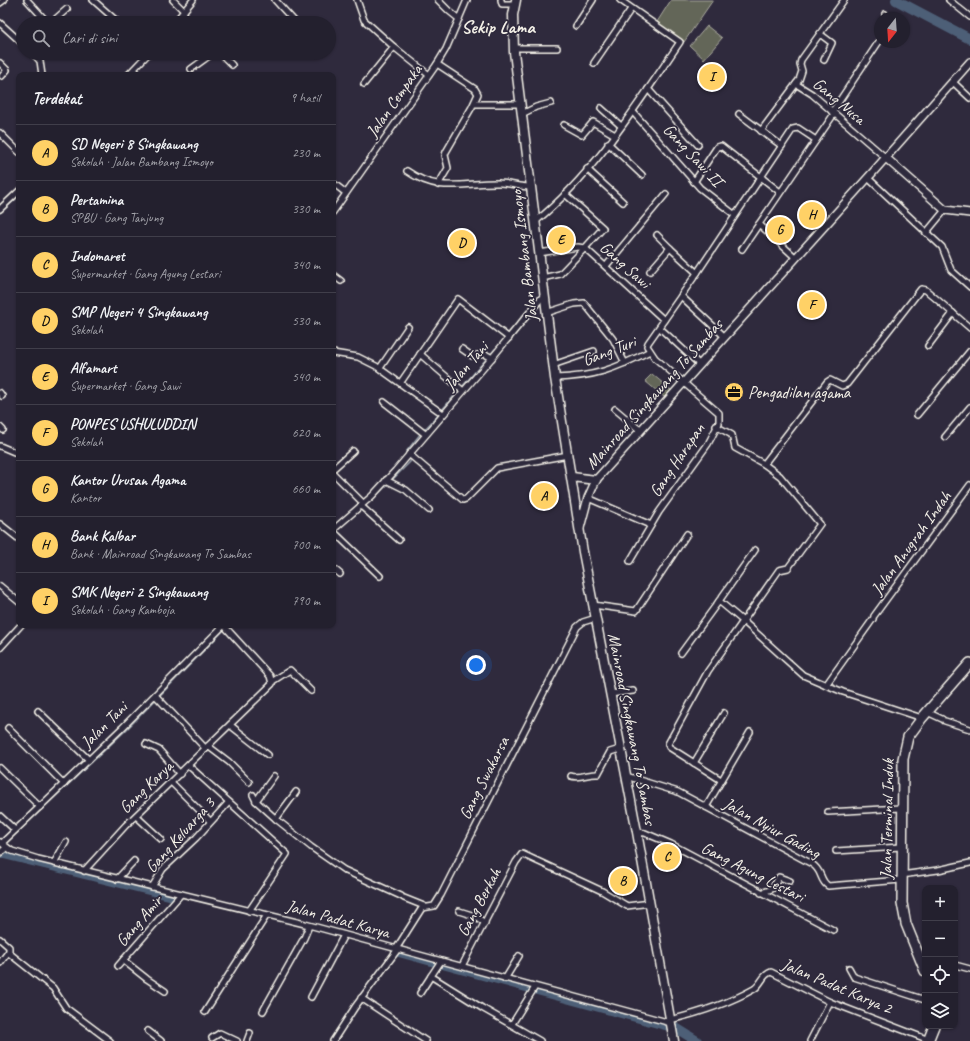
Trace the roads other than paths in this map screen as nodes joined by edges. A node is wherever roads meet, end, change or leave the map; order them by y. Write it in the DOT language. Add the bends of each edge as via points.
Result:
graph roads {
  1 [pos="4,0"];
  2 [pos="26,0"];
  3 [pos="93,0"];
  4 [pos="174,0"];
  5 [pos="193,0"];
  6 [pos="275,0"];
  7 [pos="357,0"];
  8 [pos="438,0"];
  9 [pos="467,0"];
  10 [pos="593,0"];
  11 [pos="620,0"];
  12 [pos="844,0"];
  13 [pos="949,0"];
  14 [pos="502,2"];
  15 [pos="0,3"];
  16 [pos="513,3"];
  17 [pos="67,9"];
  18 [pos="631,9"];
  19 [pos="183,12"];
  20 [pos="41,16"];
  21 [pos="59,16"];
  22 [pos="111,16"];
  23 [pos="180,16"];
  24 [pos="186,16"];
  25 [pos="290,16"];
  26 [pos="970,17"];
  27 [pos="459,19"];
  28 [pos="0,23"];
  29 [pos="576,26"];
  30 [pos="820,34"];
  31 [pos="16,38"];
  32 [pos="394,47"];
  33 [pos="514,48"];
  34 [pos="557,48"];
  35 [pos="875,48"];
  36 [pos="39,60"];
  37 [pos="142,60"];
  38 [pos="203,60"];
  39 [pos="227,60"];
  40 [pos="824,60"];
  41 [pos="970,62"];
  42 [pos="0,63"];
  43 [pos="594,63"];
  44 [pos="437,64"];
  45 [pos="232,65"];
  46 [pos="134,69"];
  47 [pos="191,69"];
  48 [pos="41,72"];
  49 [pos="131,72"];
  50 [pos="136,72"];
  51 [pos="429,75"];
  52 [pos="2,76"];
  53 [pos="953,82"];
  54 [pos="364,84"];
  55 [pos="796,84"];
  56 [pos="648,89"];
  57 [pos="970,98"];
  58 [pos="552,103"];
  59 [pos="474,104"];
  60 [pos="516,104"];
  61 [pos="601,108"];
  62 [pos="633,112"];
  63 [pos="833,113"];
  64 [pos="522,114"];
  65 [pos="739,114"];
  66 [pos="564,125"];
  67 [pos="622,126"];
  68 [pos="761,131"];
  69 [pos="0,133"];
  70 [pos="615,135"];
  71 [pos="816,140"];
  72 [pos="608,143"];
  73 [pos="698,145"];
  74 [pos="782,146"];
  75 [pos="16,149"];
  76 [pos="886,158"];
  77 [pos="588,169"];
  78 [pos="407,171"];
  79 [pos="642,175"];
  80 [pos="761,176"];
  81 [pos="868,178"];
  82 [pos="694,182"];
  83 [pos="336,185"];
  84 [pos="438,185"];
  85 [pos="527,187"];
  86 [pos="780,192"];
  87 [pos="346,194"];
  88 [pos="566,194"];
  89 [pos="666,194"];
  90 [pos="16,195"];
  91 [pos="623,202"];
  92 [pos="336,208"];
  93 [pos="0,209"];
  94 [pos="945,210"];
  95 [pos="970,213"];
  96 [pos="735,215"];
  97 [pos="535,222"];
  98 [pos="759,224"];
  99 [pos="926,233"];
  100 [pos="657,236"];
  101 [pos="585,248"];
  102 [pos="670,248"];
  103 [pos="742,249"];
  104 [pos="539,253"];
  105 [pos="796,258"];
  106 [pos="606,266"];
  107 [pos="650,271"];
  108 [pos="697,274"];
  109 [pos="336,277"];
  110 [pos="542,278"];
  111 [pos="341,281"];
  112 [pos="970,287"];
  113 [pos="681,296"];
  114 [pos="542,298"];
  115 [pos="953,313"];
  116 [pos="546,314"];
  117 [pos="664,320"];
  118 [pos="408,326"];
  119 [pos="970,328"];
  120 [pos="661,329"];
  121 [pos="725,337"];
  122 [pos="509,338"];
  123 [pos="928,346"];
  124 [pos="462,349"];
  125 [pos="594,350"];
  126 [pos="650,351"];
  127 [pos="970,351"];
  128 [pos="336,353"];
  129 [pos="420,354"];
  130 [pos="490,357"];
  131 [pos="625,363"];
  132 [pos="553,365"];
  133 [pos="700,365"];
  134 [pos="380,368"];
  135 [pos="555,378"];
  136 [pos="401,382"];
  137 [pos="684,384"];
  138 [pos="461,388"];
  139 [pos="384,402"];
  140 [pos="970,407"];
  141 [pos="615,409"];
  142 [pos="440,412"];
  143 [pos="917,415"];
  144 [pos="716,426"];
  145 [pos="641,431"];
  146 [pos="425,434"];
  147 [pos="946,437"];
  148 [pos="0,446"];
  149 [pos="352,451"];
  150 [pos="16,453"];
  151 [pos="410,455"];
  152 [pos="568,455"];
  153 [pos="764,464"];
  154 [pos="336,466"];
  155 [pos="336,476"];
  156 [pos="572,477"];
  157 [pos="386,480"];
  158 [pos="596,480"];
  159 [pos="970,485"];
  160 [pos="588,498"];
  161 [pos="362,505"];
  162 [pos="429,510"];
  163 [pos="0,524"];
  164 [pos="651,525"];
  165 [pos="336,530"];
  166 [pos="580,530"];
  167 [pos="336,534"];
  168 [pos="687,534"];
  169 [pos="16,537"];
  170 [pos="399,540"];
  171 [pos="755,550"];
  172 [pos="630,561"];
  173 [pos="336,571"];
  174 [pos="340,574"];
  175 [pos="380,576"];
  176 [pos="0,586"];
  177 [pos="16,599"];
  178 [pos="718,601"];
  179 [pos="593,605"];
  180 [pos="592,619"];
  181 [pos="743,621"];
  182 [pos="18,628"];
  183 [pos="224,628"];
  184 [pos="228,628"];
  185 [pos="0,648"];
  186 [pos="681,654"];
  187 [pos="970,663"];
  188 [pos="273,681"];
  189 [pos="826,685"];
  190 [pos="311,691"];
  191 [pos="633,691"];
  192 [pos="610,694"];
  193 [pos="155,696"];
  194 [pos="38,711"];
  195 [pos="724,713"];
  196 [pos="924,715"];
  197 [pos="230,725"];
  198 [pos="8,728"];
  199 [pos="970,729"];
  200 [pos="750,732"];
  201 [pos="146,744"];
  202 [pos="207,747"];
  203 [pos="619,749"];
  204 [pos="268,755"];
  205 [pos="90,760"];
  206 [pos="694,763"];
  207 [pos="188,766"];
  208 [pos="0,768"];
  209 [pos="180,774"];
  210 [pos="274,776"];
  211 [pos="571,776"];
  212 [pos="626,776"];
  213 [pos="721,780"];
  214 [pos="171,782"];
  215 [pos="249,782"];
  216 [pos="64,784"];
  217 [pos="296,792"];
  218 [pos="229,802"];
  219 [pos="40,807"];
  220 [pos="706,807"];
  221 [pos="901,808"];
  222 [pos="828,812"];
  223 [pos="0,816"];
  224 [pos="136,816"];
  225 [pos="276,819"];
  226 [pos="210,821"];
  227 [pos="15,830"];
  228 [pos="637,832"];
  229 [pos="161,839"];
  230 [pos="66,842"];
  231 [pos="3,847"];
  232 [pos="901,847"];
  233 [pos="836,851"];
  234 [pos="134,861"];
  235 [pos="54,863"];
  236 [pos="970,863"];
  237 [pos="84,870"];
  238 [pos="901,877"];
  239 [pos="117,879"];
  240 [pos="790,881"];
  241 [pos="152,887"];
  242 [pos="761,893"];
  243 [pos="181,894"];
  244 [pos="650,904"];
  245 [pos="424,906"];
  246 [pos="249,911"];
  247 [pos="459,911"];
  248 [pos="266,917"];
  249 [pos="485,923"];
  250 [pos="308,928"];
  251 [pos="833,930"];
  252 [pos="343,936"];
  253 [pos="0,939"];
  254 [pos="396,951"];
  255 [pos="9,953"];
  256 [pos="519,956"];
  257 [pos="922,957"];
  258 [pos="123,960"];
  259 [pos="0,963"];
  260 [pos="440,963"];
  261 [pos="118,966"];
  262 [pos="462,966"];
  263 [pos="958,966"];
  264 [pos="849,968"];
  265 [pos="970,969"];
  266 [pos="431,976"];
  267 [pos="505,979"];
  268 [pos="535,987"];
  269 [pos="165,991"];
  270 [pos="420,993"];
  271 [pos="311,997"];
  272 [pos="361,998"];
  273 [pos="922,999"];
  274 [pos="830,1002"];
  275 [pos="262,1011"];
  276 [pos="205,1012"];
  277 [pos="512,1024"];
  278 [pos="671,1024"];
  279 [pos="933,1029"];
  280 [pos="148,1031"];
  281 [pos="250,1033"];
  282 [pos="212,1038"];
  283 [pos="110,1041"];
  284 [pos="161,1041"];
  285 [pos="237,1041"];
  286 [pos="246,1041"];
  287 [pos="333,1041"];
  288 [pos="426,1041"];
  289 [pos="540,1041"];
  290 [pos="674,1041"];
  291 [pos="810,1041"];
  292 [pos="929,1041"];
  1 -- 15 [label="street"];
  2 -- 20 [label="street"];
  3 -- 22 [label="street"];
  4 -- 19 [label="street"];
  5 -- 19 [label="street"];
  6 -- 25 [label="street"];
  7 -- 32 [label="street" via="364,20"];
  8 -- 27 [label="street"];
  9 -- 27 [label="street, Jalan Cempaka"];
  10 -- 29 [label="street"];
  11 -- 18 [label="street"];
  12 -- 30 [label="street, Gang Nusa"];
  13 -- 26 [label="street"];
  14 -- 16 [label="street"];
  16 -- 33 [label="main road, Jalan Bambang Ismoyo"];
  17 -- 21 [label="street"];
  18 -- 43 [label="street"];
  18 -- 56 [label="street" via="680,42"];
  19 -- 23 [label="street"];
  19 -- 24 [label="street"];
  27 -- 44 [label="street, Jalan Cempaka"];
  28 -- 31 [label="street"];
  30 -- 40 [label="street" via="832,43"];
  30 -- 55 [label="street, Gang Nusa" via="800,62 802,71"];
  32 -- 51 [label="street"];
  32 -- 54 [label="street"];
  33 -- 34 [label="street"];
  33 -- 60 [label="main road, Jalan Bambang Ismoyo"];
  35 -- 63 [label="street"];
  36 -- 48 [label="street"];
  37 -- 46 [label="street"];
  38 -- 47 [label="street"];
  39 -- 45 [label="street"];
  41 -- 53 [label="street, Mainroad Singkawang To Sambas"];
  42 -- 52 [label="street" via="7,70"];
  44 -- 51 [label="street, Jalan Cempaka"];
  44 -- 59 [label="street" via="476,90"];
  46 -- 49 [label="street"];
  46 -- 50 [label="street"];
  51 -- 87 [label="street, Jalan Cempaka"];
  53 -- 57 [label="street"];
  53 -- 76 [label="street, Mainroad Singkawang To Sambas"];
  55 -- 63 [label="street, Gang Nusa"];
  55 -- 68 [label="street"];
  56 -- 62 [label="street"];
  56 -- 73 [label="street"];
  58 -- 64 [label="street" via="536,106"];
  59 -- 60 [label="street"];
  59 -- 84 [label="street" via="448,148 445,155 448,168"];
  60 -- 64 [label="main road, Jalan Bambang Ismoyo"];
  61 -- 67 [label="street"];
  62 -- 67 [label="street"];
  62 -- 82 [label="street, Gang Sawi II"];
  63 -- 71 [label="street"];
  63 -- 76 [label="street, Gang Nusa"];
  64 -- 85 [label="main road, Jalan Bambang Ismoyo"];
  65 -- 68 [label="street"];
  66 -- 70 [label="street" via="582,135 593,122"];
  67 -- 70 [label="street"];
  68 -- 74 [label="street"];
  69 -- 75 [label="street"];
  70 -- 72 [label="street"];
  71 -- 74 [label="street" via="794,127"];
  71 -- 86 [label="street"];
  72 -- 77 [label="street"];
  72 -- 79 [label="street"];
  74 -- 80 [label="street"];
  76 -- 81 [label="street, Mainroad Singkawang To Sambas"];
  76 -- 94 [label="street"];
  77 -- 88 [label="street"];
  77 -- 91 [label="street"];
  78 -- 84 [label="street" via="428,183"];
  80 -- 82 [label="street" via="719,146"];
  80 -- 86 [label="street"];
  80 -- 96 [label="street"];
  81 -- 99 [label="street"];
  81 -- 105 [label="street, Mainroad Singkawang To Sambas"];
  82 -- 96 [label="street, Gang Sawi II"];
  83 -- 87 [label="street"];
  84 -- 85 [label="street" via="498,182"];
  85 -- 97 [label="main road, Jalan Bambang Ismoyo"];
  86 -- 98 [label="street"];
  87 -- 92 [label="street, Jalan Cempaka"];
  88 -- 97 [label="street"];
  88 -- 101 [label="street" via="603,227"];
  89 -- 106 [label="street"];
  90 -- 93 [label="street"];
  94 -- 95 [label="street"];
  94 -- 99 [label="street"];
  96 -- 108 [label="street"];
  97 -- 104 [label="main road, Jalan Bambang Ismoyo"];
  98 -- 103 [label="street"];
  98 -- 105 [label="street"];
  99 -- 112 [label="street" via="942,247 951,270"];
  100 -- 102 [label="street"];
  101 -- 104 [label="street"];
  101 -- 106 [label="street, Gang Sawi"];
  101 -- 110 [label="street, Gang Sawi" via="560,274"];
  102 -- 107 [label="street"];
  102 -- 108 [label="street"];
  104 -- 110 [label="main road, Jalan Bambang Ismoyo"];
  105 -- 121 [label="street, Mainroad Singkawang To Sambas"];
  106 -- 117 [label="street, Gang Sawi"];
  108 -- 113 [label="street"];
  109 -- 111 [label="street"];
  110 -- 114 [label="main road, Jalan Bambang Ismoyo"];
  113 -- 117 [label="street"];
  113 -- 121 [label="street"];
  114 -- 116 [label="main road, Jalan Bambang Ismoyo"];
  114 -- 122 [label="street, Jalan Tani"];
  115 -- 119 [label="street"];
  115 -- 123 [label="street"];
  115 -- 153 [label="street" via="924,288 920,291 847,384 842,386 830,380 827,382"];
  116 -- 131 [label="street" via="584,303 613,339"];
  116 -- 132 [label="main road, Jalan Bambang Ismoyo"];
  117 -- 126 [label="street, Gang Turi" via="648,342"];
  118 -- 134 [label="street"];
  120 -- 133 [label="street"];
  121 -- 133 [label="street, Mainroad Singkawang To Sambas"];
  122 -- 129 [label="street" via="458,299"];
  122 -- 130 [label="street, Jalan Tani"];
  124 -- 130 [label="street" via="473,356 482,353"];
  125 -- 132 [label="street"];
  126 -- 131 [label="street, Gang Turi"];
  126 -- 137 [label="street"];
  127 -- 143 [label="street"];
  128 -- 134 [label="street" via="358,357"];
  129 -- 136 [label="street"];
  129 -- 138 [label="street"];
  130 -- 138 [label="street, Jalan Tani"];
  131 -- 135 [label="street, Gang Turi" via="585,377"];
  132 -- 135 [label="main road, Jalan Bambang Ismoyo"];
  133 -- 137 [label="street, Mainroad Singkawang To Sambas"];
  134 -- 136 [label="street"];
  135 -- 152 [label="main road, Jalan Bambang Ismoyo"];
  136 -- 142 [label="street"];
  137 -- 144 [label="street, Gang Harapan" via="719,413"];
  137 -- 145 [label="street, Mainroad Singkawang To Sambas"];
  138 -- 142 [label="street, Jalan Tani"];
  139 -- 146 [label="street"];
  140 -- 147 [label="street"];
  141 -- 145 [label="street"];
  142 -- 146 [label="street, Jalan Tani"];
  144 -- 153 [label="street" via="732,435 735,448"];
  144 -- 164 [label="street, Gang Harapan" via="708,444"];
  145 -- 158 [label="street, Mainroad Singkawang To Sambas"];
  146 -- 151 [label="street, Jalan Tani"];
  148 -- 150 [label="street"];
  149 -- 154 [label="street"];
  151 -- 152 [label="street" via="463,500 497,468"];
  151 -- 157 [label="street, Jalan Tani"];
  152 -- 156 [label="main road, Jalan Bambang Ismoyo"];
  153 -- 181 [label="street" via="780,476 820,524 788,568 779,570"];
  155 -- 161 [label="street"];
  156 -- 158 [label="main road"];
  156 -- 166 [label="main road, Jalan Bambang Ismoyo"];
  157 -- 161 [label="street, Jalan Tani"];
  157 -- 162 [label="street" via="406,490"];
  158 -- 160 [label="street, Mainroad Singkawang To Sambas"];
  159 -- 189 [label="street, Jalan Anugrah Indah"];
  160 -- 164 [label="street"];
  160 -- 166 [label="street, Mainroad Singkawang To Sambas"];
  161 -- 165 [label="street, Jalan Tani"];
  161 -- 170 [label="street"];
  163 -- 169 [label="street"];
  164 -- 172 [label="street, Gang Harapan"];
  166 -- 179 [label="main road, Mainroad Singkawang To Sambas"];
  167 -- 175 [label="street"];
  168 -- 179 [label="street" via="636,611"];
  171 -- 178 [label="street"];
  173 -- 174 [label="street"];
  176 -- 177 [label="street"];
  178 -- 181 [label="street"];
  178 -- 186 [label="street"];
  179 -- 180 [label="main road, Mainroad Singkawang To Sambas"];
  180 -- 192 [label="main road, Mainroad Singkawang To Sambas"];
  180 -- 245 [label="street, Gang Swakarsa" via="580,624 575,632 441,896 434,906"];
  181 -- 189 [label="street" via="803,675"];
  181 -- 206 [label="street" via="708,672 668,744 668,747"];
  182 -- 185 [label="street"];
  183 -- 193 [label="street, Jalan Tani"];
  184 -- 188 [label="street"];
  187 -- 196 [label="highway, Jalan Terminal Induk"];
  188 -- 190 [label="street, Gang Karya" via="290,670"];
  188 -- 197 [label="street, Gang Karya"];
  189 -- 196 [label="street"];
  191 -- 192 [label="street"];
  192 -- 203 [label="main road, Mainroad Singkawang To Sambas"];
  193 -- 202 [label="street"];
  193 -- 205 [label="street, Jalan Tani"];
  194 -- 205 [label="street"];
  195 -- 206 [label="street"];
  196 -- 199 [label="street"];
  196 -- 221 [label="highway, Jalan Terminal Induk" via="908,737 905,746"];
  197 -- 202 [label="street, Gang Karya"];
  197 -- 204 [label="street"];
  198 -- 216 [label="street"];
  200 -- 213 [label="street"];
  201 -- 209 [label="street" via="159,750"];
  202 -- 207 [label="street, Gang Karya"];
  202 -- 215 [label="street" via="229,762"];
  203 -- 211 [label="street" via="611,751 598,774"];
  203 -- 212 [label="main road, Mainroad Singkawang To Sambas"];
  205 -- 216 [label="street, Jalan Tani"];
  206 -- 213 [label="street"];
  207 -- 209 [label="street, Gang Karya"];
  207 -- 218 [label="street"];
  208 -- 219 [label="street"];
  209 -- 214 [label="street, Gang Karya"];
  210 -- 225 [label="street" via="254,798"];
  212 -- 220 [label="street, Jalan Nyiur Gading" via="668,788"];
  212 -- 228 [label="main road, Mainroad Singkawang To Sambas"];
  213 -- 220 [label="street"];
  214 -- 224 [label="street, Gang Karya"];
  214 -- 226 [label="street"];
  216 -- 219 [label="street, Jalan Tani"];
  217 -- 225 [label="street"];
  218 -- 226 [label="street, Gang Keluarga 3"];
  218 -- 246 [label="street" via="286,854"];
  219 -- 227 [label="street, Jalan Tani"];
  220 -- 238 [label="street, Jalan Nyiur Gading" via="817,867 828,886"];
  221 -- 222 [label="street"];
  221 -- 232 [label="highway, Jalan Terminal Induk"];
  223 -- 227 [label="street"];
  224 -- 229 [label="street"];
  224 -- 237 [label="street, Gang Karya"];
  225 -- 245 [label="street" via="344,870"];
  226 -- 241 [label="street, Gang Keluarga 3" via="163,869"];
  227 -- 231 [label="street, Jalan Tani"];
  228 -- 242 [label="street, Gang Agung Lestari" via="671,844"];
  228 -- 244 [label="main road, Mainroad Singkawang To Sambas"];
  230 -- 235 [label="street"];
  231 -- 235 [label="street, Jalan Padat Karya"];
  232 -- 233 [label="street"];
  232 -- 238 [label="highway, Jalan Terminal Induk"];
  234 -- 239 [label="street"];
  235 -- 237 [label="street, Jalan Padat Karya"];
  236 -- 238 [label="street"];
  237 -- 239 [label="street, Jalan Padat Karya"];
  238 -- 257 [label="highway, Jalan Terminal Induk" via="904,916"];
  239 -- 241 [label="street, Jalan Padat Karya"];
  240 -- 242 [label="street" via="779,877 772,889"];
  241 -- 243 [label="street, Jalan Padat Karya"];
  242 -- 251 [label="street, Gang Agung Lestari"];
  243 -- 246 [label="street, Jalan Padat Karya"];
  243 -- 258 [label="street, Gang Amir"];
  244 -- 249 [label="street, Gang Berkah" via="627,906 602,891 525,855 519,856"];
  244 -- 278 [label="main road, Mainroad Singkawang To Sambas"];
  245 -- 254 [label="street, Gang Swakarsa"];
  246 -- 248 [label="street, Jalan Padat Karya"];
  247 -- 249 [label="street" via="475,916"];
  248 -- 250 [label="street, Jalan Padat Karya"];
  248 -- 276 [label="street"];
  249 -- 262 [label="street, Gang Berkah"];
  250 -- 252 [label="street, Jalan Padat Karya"];
  250 -- 275 [label="street"];
  252 -- 254 [label="street, Jalan Padat Karya"];
  252 -- 271 [label="street"];
  253 -- 255 [label="street" via="8,947"];
  254 -- 260 [label="street, Jalan Padat Karya"];
  254 -- 272 [label="street, Gang Swakarsa"];
  255 -- 259 [label="street"];
  255 -- 283 [label="street" via="53,988 66,1008"];
  256 -- 267 [label="street"];
  258 -- 261 [label="street, Gang Amir"];
  258 -- 269 [label="street"];
  260 -- 262 [label="street, Jalan Padat Karya"];
  260 -- 266 [label="street"];
  262 -- 267 [label="street, Jalan Padat Karya"];
  263 -- 265 [label="street"];
  264 -- 273 [label="street" via="854,977"];
  266 -- 270 [label="street"];
  266 -- 277 [label="street"];
  267 -- 268 [label="street, Jalan Padat Karya"];
  268 -- 277 [label="street"];
  268 -- 278 [label="street, Jalan Padat Karya"];
  272 -- 287 [label="street, Gang Swakarsa"];
  272 -- 288 [label="street"];
  274 -- 278 [label="street, Jalan Padat Karya 2" via="771,972 765,975 759,986 738,997"];
  274 -- 291 [label="street"];
  274 -- 292 [label="street, Jalan Padat Karya 2"];
  277 -- 289 [label="street"];
  278 -- 290 [label="main road, Mainroad Singkawang To Sambas"];
  279 -- 292 [label="highway"];
  280 -- 284 [label="street"];
  281 -- 286 [label="street"];
  282 -- 285 [label="street" via="220,1033"];
}
